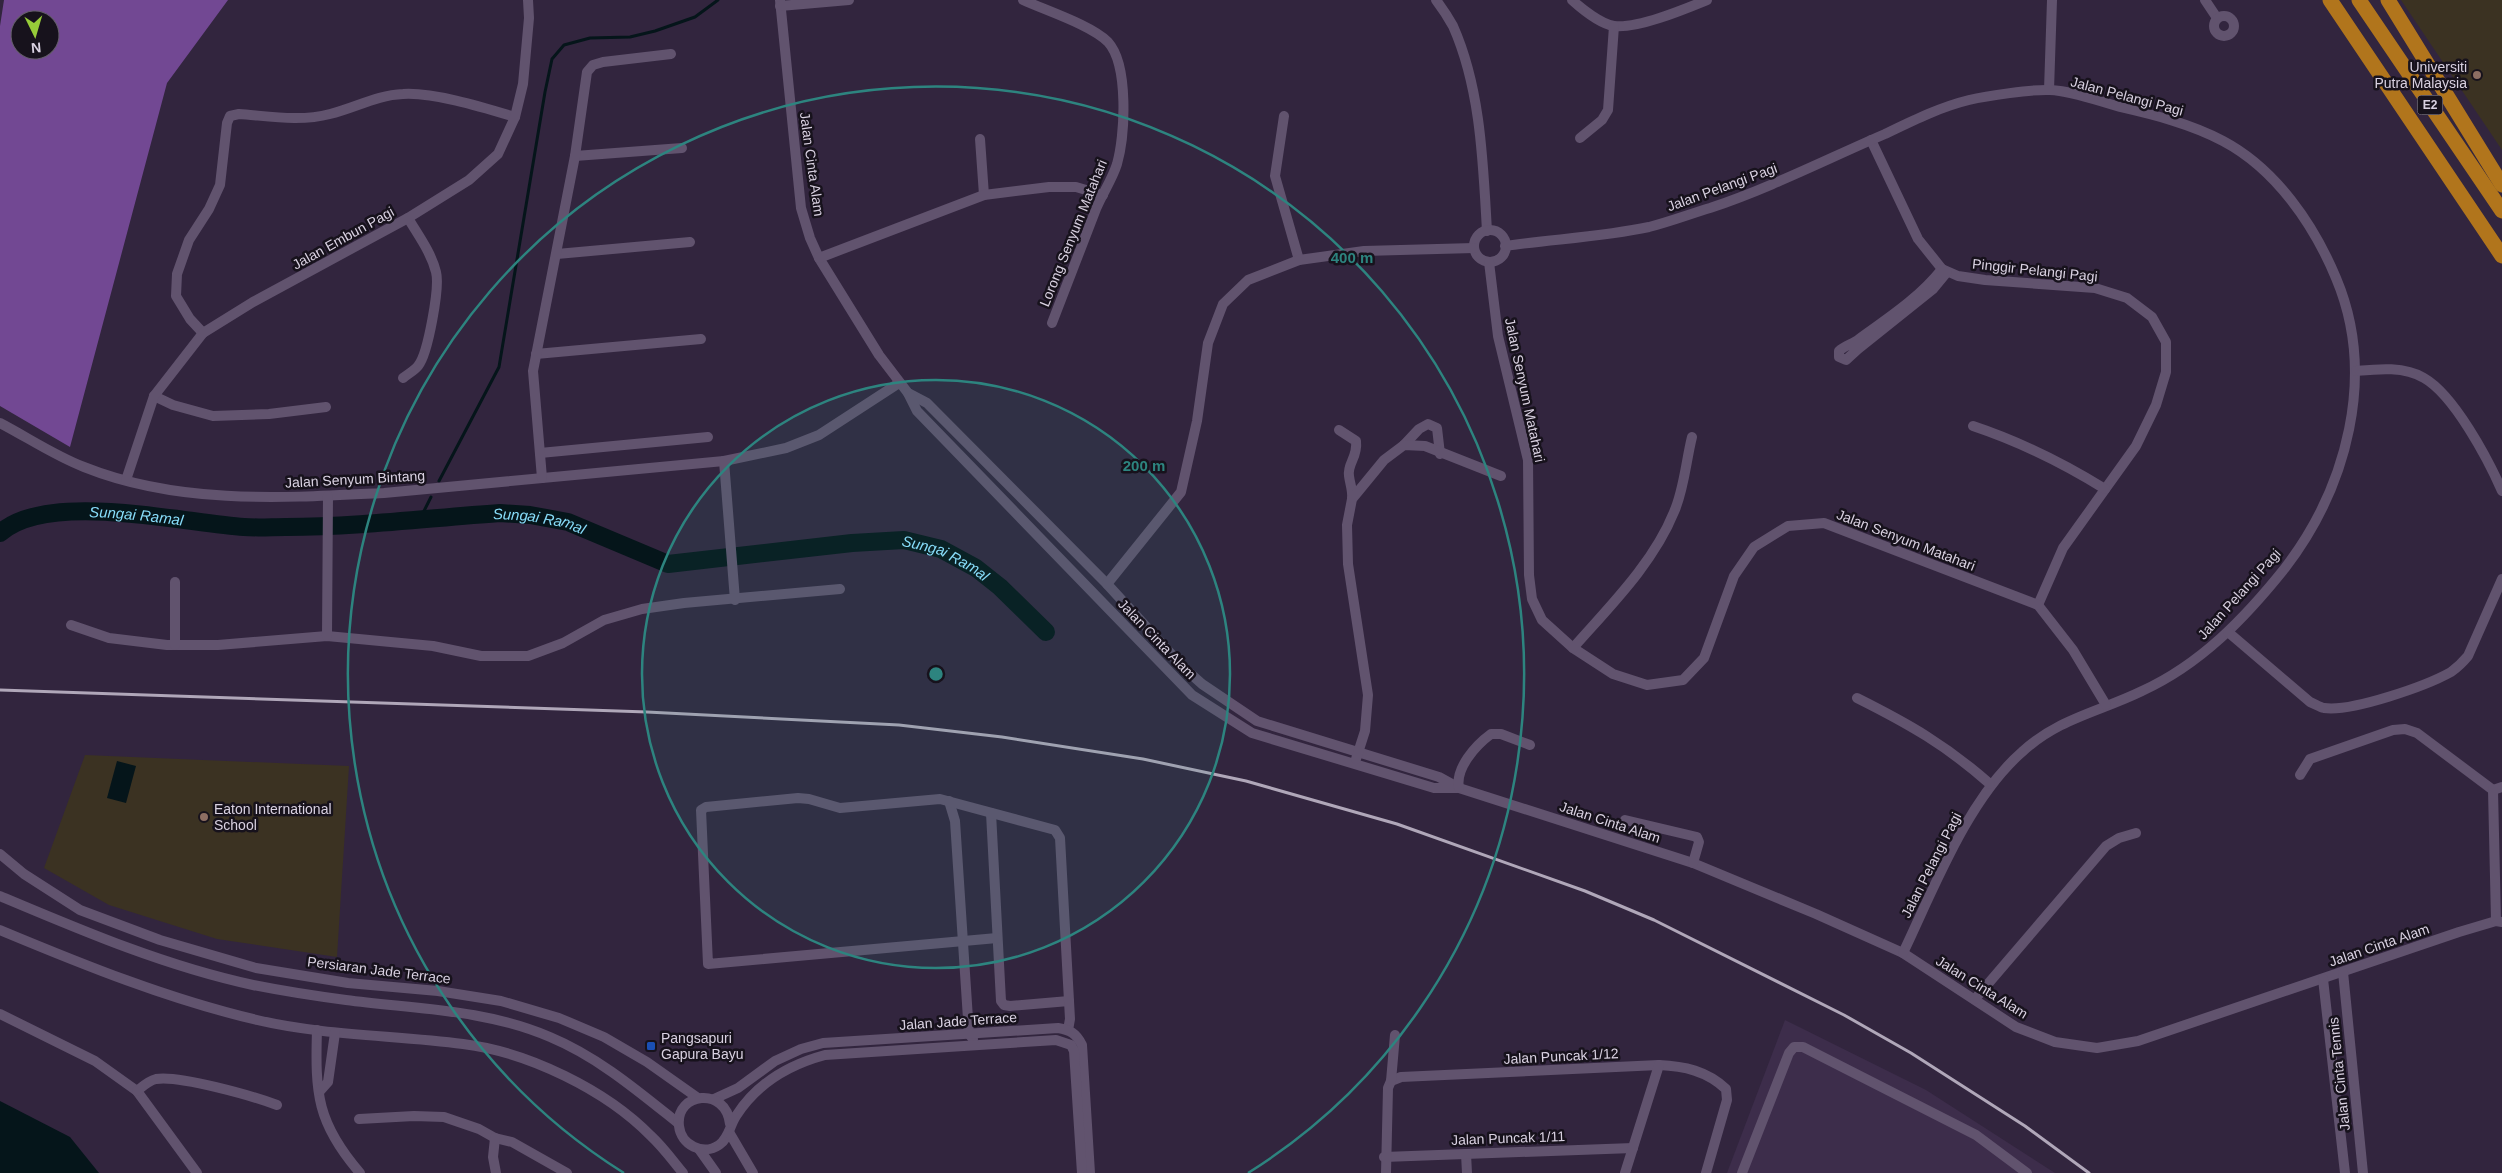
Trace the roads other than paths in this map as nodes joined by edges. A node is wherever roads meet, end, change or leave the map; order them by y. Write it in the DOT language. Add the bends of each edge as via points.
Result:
graph roads {
  1 [pos="528,0"];
  2 [pos="849,0"];
  3 [pos="1024,0"];
  4 [pos="1436,0"];
  5 [pos="1572,0"];
  6 [pos="1707,0"];
  7 [pos="2052,0"];
  8 [pos="2205,0"];
  9 [pos="2330,0"];
  10 [pos="2359,0"];
  11 [pos="2388,0"];
  12 [pos="780,3"];
  13 [pos="2217,18"];
  14 [pos="1614,26"];
  15 [pos="670,54"];
  16 [pos="2049,90"];
  17 [pos="1284,116"];
  18 [pos="516,117"];
  19 [pos="1580,138"];
  20 [pos="980,139"];
  21 [pos="1871,140"];
  22 [pos="682,148"];
  23 [pos="575,156"];
  24 [pos="2502,184"];
  25 [pos="984,195"];
  26 [pos="1103,195"];
  27 [pos="2502,210"];
  28 [pos="408,218"];
  29 [pos="1487,231"];
  30 [pos="690,242"];
  31 [pos="1506,246"];
  32 [pos="1474,248"];
  33 [pos="557,254"];
  34 [pos="2502,256"];
  35 [pos="819,258"];
  36 [pos="1300,260"];
  37 [pos="1489,262"];
  38 [pos="1944,270"];
  39 [pos="1052,323"];
  40 [pos="203,333"];
  41 [pos="700,339"];
  42 [pos="536,354"];
  43 [pos="2356,372"];
  44 [pos="403,378"];
  45 [pos="899,383"];
  46 [pos="908,393"];
  47 [pos="154,396"];
  48 [pos="326,407"];
  49 [pos="0,423"];
  50 [pos="1973,426"];
  51 [pos="1339,430"];
  52 [pos="708,437"];
  53 [pos="1692,437"];
  54 [pos="1404,445"];
  55 [pos="540,453"];
  56 [pos="1440,454"];
  57 [pos="724,461"];
  58 [pos="1501,476"];
  59 [pos="542,478"];
  60 [pos="126,480"];
  61 [pos="2105,489"];
  62 [pos="2502,491"];
  63 [pos="328,496"];
  64 [pos="1352,499"];
  65 [pos="2502,579"];
  66 [pos="175,582"];
  67 [pos="1107,584"];
  68 [pos="840,590"];
  69 [pos="734,597"];
  70 [pos="2038,605"];
  71 [pos="71,625"];
  72 [pos="2228,632"];
  73 [pos="327,636"];
  74 [pos="175,645"];
  75 [pos="1573,648"];
  76 [pos="1857,698"];
  77 [pos="2106,705"];
  78 [pos="1530,744"];
  79 [pos="1358,752"];
  80 [pos="1354,765"];
  81 [pos="2300,776"];
  82 [pos="1990,784"];
  83 [pos="1459,788"];
  84 [pos="2497,789"];
  85 [pos="949,801"];
  86 [pos="991,814"];
  87 [pos="1626,820"];
  88 [pos="2136,832"];
  89 [pos="0,854"];
  90 [pos="1693,863"];
  91 [pos="0,896"];
  92 [pos="2499,922"];
  93 [pos="0,930"];
  94 [pos="997,938"];
  95 [pos="963,941"];
  96 [pos="1903,953"];
  97 [pos="2343,972"];
  98 [pos="2323,979"];
  99 [pos="1974,999"];
  100 [pos="1069,1001"];
  101 [pos="0,1014"];
  102 [pos="318,1030"];
  103 [pos="1068,1030"];
  104 [pos="335,1033"];
  105 [pos="969,1034"];
  106 [pos="1395,1035"];
  107 [pos="982,1045"];
  108 [pos="953,1046"];
  109 [pos="1659,1065"];
  110 [pos="1391,1080"];
  111 [pos="137,1091"];
  112 [pos="320,1091"];
  113 [pos="698,1098"];
  114 [pos="714,1100"];
  115 [pos="277,1105"];
  116 [pos="359,1119"];
  117 [pos="678,1123"];
  118 [pos="730,1128"];
  119 [pos="495,1138"];
  120 [pos="1633,1148"];
  121 [pos="699,1149"];
  122 [pos="1466,1154"];
  123 [pos="1384,1157"];
  124 [pos="197,1173"];
  125 [pos="359,1173"];
  126 [pos="496,1173"];
  127 [pos="567,1173"];
  128 [pos="684,1173"];
  129 [pos="716,1173"];
  130 [pos="753,1173"];
  131 [pos="1082,1173"];
  132 [pos="1090,1173"];
  133 [pos="1386,1173"];
  134 [pos="1467,1173"];
  135 [pos="1625,1173"];
  136 [pos="1706,1173"];
  137 [pos="1742,1173"];
  138 [pos="2027,1173"];
  139 [pos="2345,1173"];
  140 [pos="2363,1173"];
  1 -- 18 [label="street, Jalan Embun Pagi" via="523,84"];
  2 -- 12 [label="street"];
  3 -- 26 [label="street, Lorong Senyum Matahari" via="1094,30 1109,44 1118,62 1123,133 1116,166"];
  4 -- 29 [label="street" via="1452,25 1471,82 1483,164"];
  5 -- 14 [label="street" via="1586,13"];
  6 -- 14 [label="street" via="1651,21"];
  7 -- 16 [label="street"];
  8 -- 13 [label="street"];
  9 -- 34 [label="highway, E2"];
  10 -- 27 [label="highway, E2"];
  11 -- 24 [label="highway"];
  12 -- 35 [label="street, Jalan Cinta Alam" via="801,208"];
  14 -- 19 [label="street" via="1608,110 1602,120"];
  15 -- 23 [label="street" via="593,65 587,72"];
  16 -- 21 [label="street, Jalan Pelangi Pagi" via="1968,100"];
  16 -- 43 [label="street, Jalan Pelangi Pagi" via="2169,118 2225,142 2265,172 2299,210 2325,250 2342,291 2352,332"];
  17 -- 36 [label="street" via="1275,176"];
  18 -- 28 [label="street, Jalan Embun Pagi" via="498,154 469,180"];
  18 -- 40 [label="street" via="428,96 404,94 380,98 329,115 292,118 230,116 226,123 220,184 189,240 177,274 176,296"];
  20 -- 25 [label="street"];
  21 -- 31 [label="street, Jalan Pelangi Pagi" via="1783,180 1650,226"];
  21 -- 38 [label="street" via="1918,239"];
  22 -- 23 [label="street"];
  23 -- 33 [label="street"];
  25 -- 26 [label="street" via="1076,187"];
  25 -- 35 [label="street"];
  26 -- 39 [label="street, Lorong Senyum Matahari"];
  28 -- 40 [label="street, Jalan Embun Pagi" via="253,302"];
  28 -- 44 [label="street" via="431,256 437,275 425,350 419,366"];
  29 -- 31 [label="street" via="1498,233"];
  29 -- 32 [label="street" via="1479,235"];
  30 -- 33 [label="street"];
  31 -- 37 [label="street" via="1502,255"];
  32 -- 36 [label="street" via="1364,251"];
  32 -- 37 [label="street" via="1478,256"];
  33 -- 42 [label="street"];
  35 -- 45 [label="street, Jalan Cinta Alam"];
  36 -- 67 [label="street" via="1248,280 1223,304 1208,344 1197,421 1181,492"];
  37 -- 75 [label="street, Jalan Senyum Matahari" via="1498,336 1528,460 1528,575 1532,599 1542,620"];
  38 -- 38 [label="street" via="1933,289 1850,358 1839,357 1843,347 1853,344 1897,312"];
  38 -- 61 [label="street, Pinggir Pelangi Pagi" via="1985,280 2095,288 2127,298 2152,318 2166,342 2166,372 2156,405 2136,446"];
  40 -- 47 [label="street, Jalan Embun Pagi"];
  41 -- 42 [label="street"];
  42 -- 55 [label="street" via="533,371"];
  43 -- 62 [label="street" via="2399,370 2423,377 2446,395"];
  43 -- 72 [label="street, Jalan Pelangi Pagi" via="2351,426 2338,474 2315,521 2286,566"];
  45 -- 46 [label="street, Jalan Cinta Alam"];
  45 -- 57 [label="street, Jalan Senyum Bintang" via="819,435 786,448"];
  46 -- 67 [label="street, Jalan Cinta Alam" via="927,403"];
  46 -- 80 [label="street, Jalan Cinta Alam" via="917,411 1192,695 1252,733"];
  47 -- 48 [label="street" via="213,416"];
  47 -- 60 [label="street, Jalan Embun Pagi"];
  49 -- 60 [label="street, Jalan Senyum Bintang" via="83,467"];
  50 -- 61 [label="street" via="2060,462"];
  51 -- 64 [label="street" via="1356,442 1358,452 1350,468"];
  52 -- 55 [label="street"];
  53 -- 75 [label="street" via="1675,512 1629,584"];
  54 -- 56 [label="street" via="1424,446"];
  54 -- 56 [label="street" via="1428,424 1437,428"];
  54 -- 64 [label="street" via="1384,460"];
  55 -- 59 [label="street"];
  56 -- 58 [label="street"];
  57 -- 59 [label="street, Jalan Senyum Bintang"];
  57 -- 69 [label="street"];
  59 -- 63 [label="street, Jalan Senyum Bintang"];
  60 -- 63 [label="street, Jalan Senyum Bintang" via="193,493 257,497"];
  61 -- 70 [label="street, Pinggir Pelangi Pagi" via="2063,548"];
  63 -- 73 [label="street"];
  64 -- 79 [label="street" via="1347,525 1348,564 1368,695 1365,731"];
  65 -- 72 [label="street" via="2468,656 2459,666 2390,697 2337,708 2323,708 2310,702"];
  66 -- 74 [label="street"];
  67 -- 79 [label="street, Jalan Cinta Alam" via="1192,677 1237,709 1271,726"];
  68 -- 69 [label="street"];
  69 -- 73 [label="street" via="632,612 604,620 563,643 528,656 481,656 433,646"];
  70 -- 75 [label="street, Jalan Senyum Matahari" via="1824,523 1788,526 1754,547 1734,576 1704,658 1683,680 1647,685 1612,674"];
  70 -- 77 [label="street" via="2074,650"];
  71 -- 74 [label="street" via="109,638"];
  72 -- 77 [label="street, Jalan Pelangi Pagi" via="2184,668 2143,691"];
  73 -- 74 [label="street" via="271,642"];
  76 -- 82 [label="street" via="1913,726 1958,756"];
  77 -- 82 [label="street, Jalan Pelangi Pagi" via="2060,724 2024,750"];
  78 -- 83 [label="street" via="1491,734 1462,769"];
  79 -- 80 [label="street"];
  79 -- 83 [label="street, Jalan Cinta Alam" via="1439,777"];
  80 -- 83 [label="street, Jalan Cinta Alam" via="1434,788"];
  81 -- 84 [label="street" via="2310,759 2393,730 2405,729 2417,733"];
  82 -- 96 [label="street, Jalan Pelangi Pagi"];
  83 -- 90 [label="street, Jalan Cinta Alam"];
  84 -- 92 [label="street"];
  85 -- 86 [label="street"];
  85 -- 95 [label="street" via="954,821"];
  85 -- 95 [label="street" via="932,799 840,808 798,798 701,810 708,964"];
  86 -- 94 [label="street"];
  86 -- 100 [label="street" via="1059,832"];
  87 -- 90 [label="street" via="1697,837 1699,842"];
  88 -- 99 [label="street" via="2106,846"];
  89 -- 113 [label="street, Persiaran Jade Terrace" via="24,874 80,910 160,940 256,968 348,983 438,990 501,1000 559,1018 604,1037"];
  90 -- 96 [label="street, Jalan Cinta Alam"];
  91 -- 117 [label="street" via="122,947 253,984 346,1000 438,1009 499,1020 550,1037 594,1060"];
  92 -- 97 [label="street, Jalan Cinta Alam"];
  93 -- 102 [label="street" via="85,966 180,1000 258,1020"];
  94 -- 95 [label="street"];
  94 -- 100 [label="street" via="1000,993 1004,1005"];
  95 -- 105 [label="street"];
  96 -- 99 [label="street, Jalan Cinta Alam"];
  97 -- 98 [label="street, Jalan Cinta Alam"];
  97 -- 140 [label="street, Jalan Cinta Tennis"];
  98 -- 99 [label="street, Jalan Cinta Alam" via="2138,1041 2097,1048 2055,1042 2016,1026"];
  98 -- 139 [label="street, Jalan Cinta Tennis"];
  100 -- 103 [label="street"];
  101 -- 111 [label="street" via="94,1061"];
  102 -- 104 [label="street"];
  102 -- 112 [label="street" via="316,1079"];
  103 -- 105 [label="street, Jalan Jade Terrace"];
  103 -- 132 [label="street" via="1077,1035 1082,1045"];
  104 -- 112 [label="street" via="328,1082"];
  104 -- 128 [label="street" via="466,1044 547,1068 613,1104 651,1135"];
  105 -- 107 [label="street"];
  105 -- 108 [label="street"];
  105 -- 114 [label="street, Jalan Jade Terrace" via="823,1043 775,1061 738,1088"];
  106 -- 110 [label="street"];
  107 -- 108 [label="street, Jalan Jade Terrace"];
  107 -- 131 [label="street, Jalan Jade Terrace" via="1056,1040 1071,1045"];
  108 -- 118 [label="street, Jalan Jade Terrace" via="825,1055 805,1060 761,1085 746,1099"];
  109 -- 110 [label="street, Jalan Puncak 1/12" via="1401,1076"];
  109 -- 120 [label="street"];
  109 -- 136 [label="street, Jalan Puncak 1/12" via="1685,1066 1717,1081 1726,1089 1727,1100"];
  110 -- 123 [label="street"];
  111 -- 115 [label="street" via="146,1083 168,1078 252,1096"];
  111 -- 124 [label="street"];
  112 -- 125 [label="street" via="324,1120 335,1142"];
  113 -- 114 [label="street"];
  113 -- 117 [label="street" via="684,1108"];
  114 -- 118 [label="street" via="727,1110"];
  116 -- 119 [label="street" via="444,1117"];
  117 -- 121 [label="street" via="684,1140"];
  118 -- 121 [label="street" via="726,1138 715,1147"];
  118 -- 130 [label="street"];
  119 -- 126 [label="street" via="493,1157"];
  119 -- 127 [label="street" via="512,1142"];
  120 -- 122 [label="street, Jalan Puncak 1/11"];
  120 -- 135 [label="street"];
  121 -- 129 [label="street"];
  122 -- 123 [label="street, Jalan Puncak 1/11"];
  122 -- 134 [label="street"];
  123 -- 133 [label="street"];
  137 -- 138 [label="street" via="1794,1046 1803,1047 1976,1135"];
}
